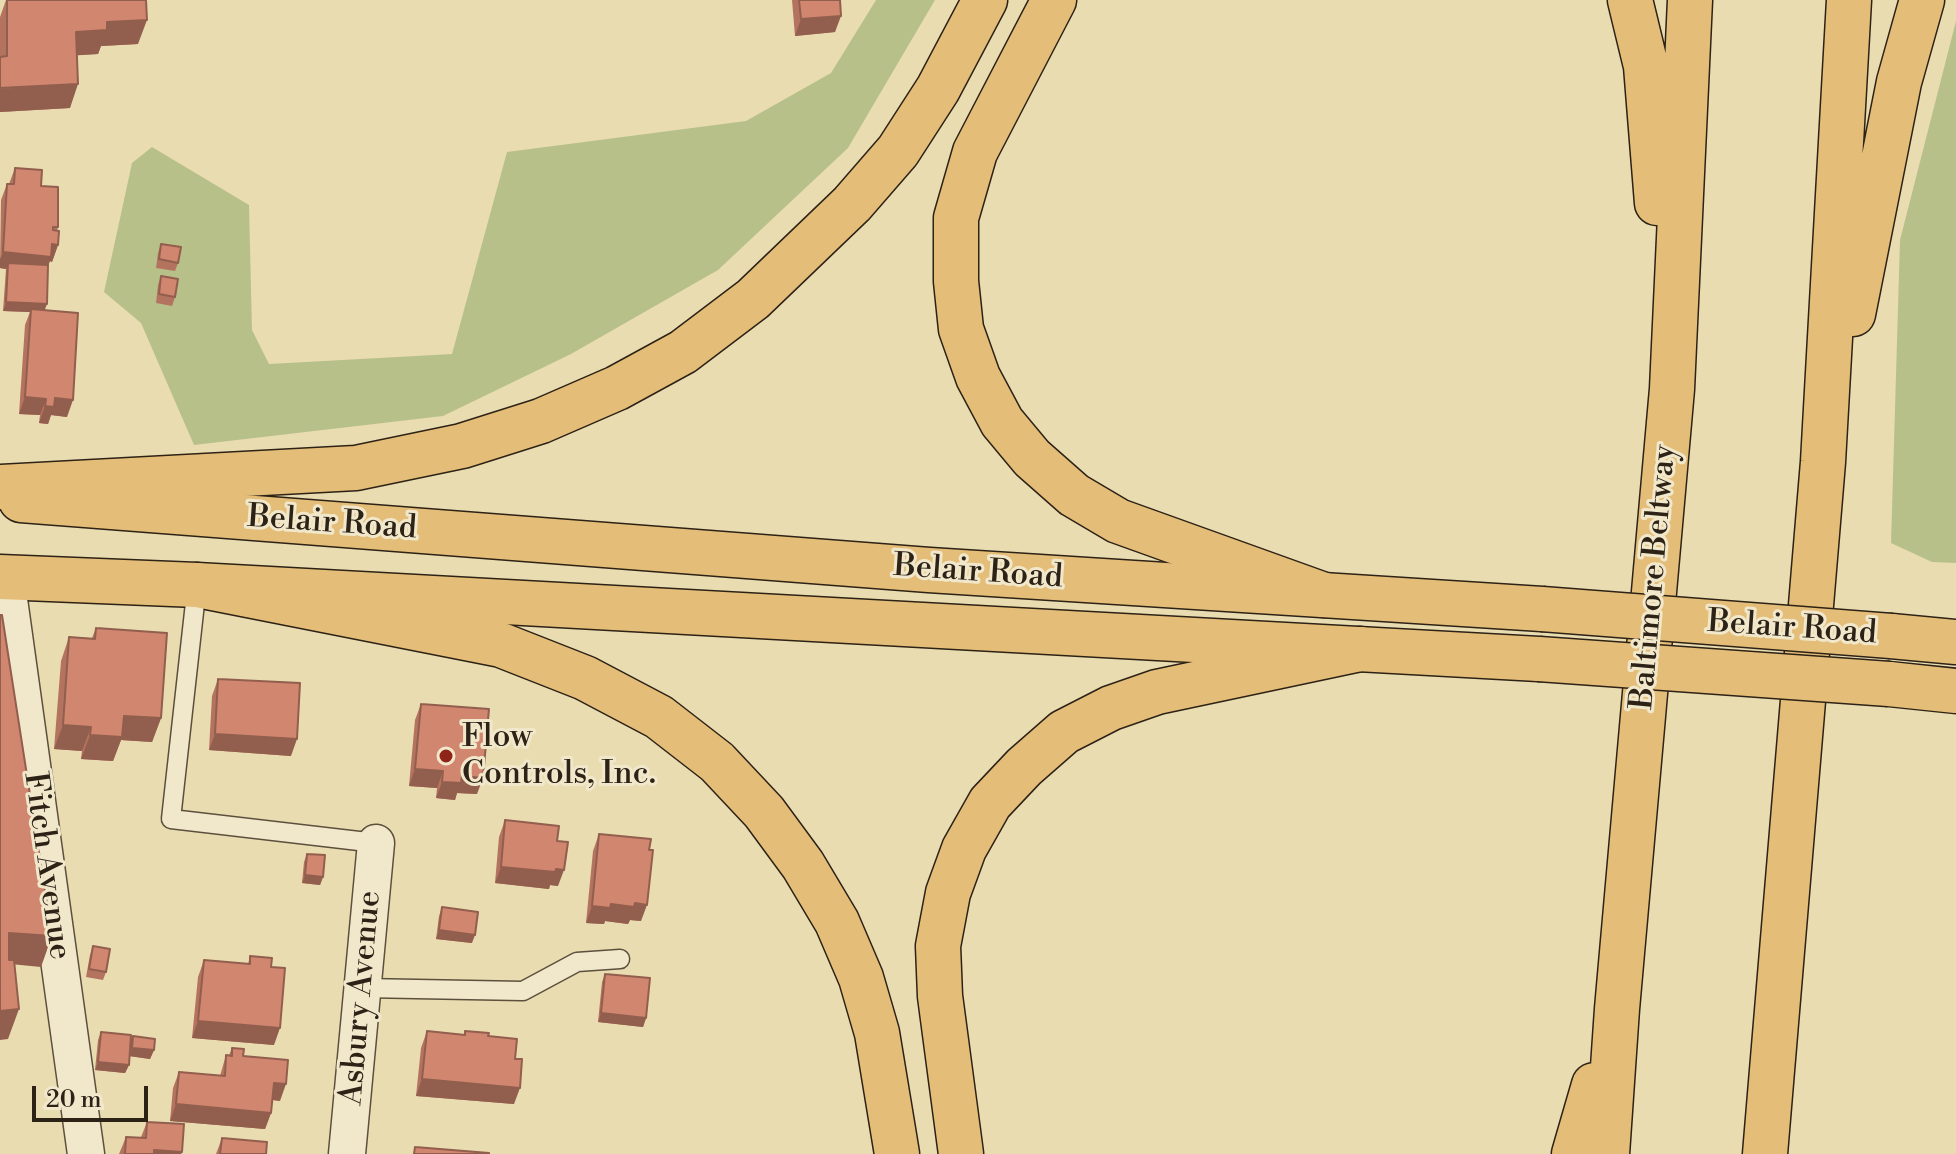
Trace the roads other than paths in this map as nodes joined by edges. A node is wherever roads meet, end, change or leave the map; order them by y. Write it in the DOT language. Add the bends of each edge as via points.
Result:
graph roads {
  1 [pos="985,0"];
  2 [pos="1054,0"];
  3 [pos="1630,0"];
  4 [pos="1690,0"];
  5 [pos="1849,0"];
  6 [pos="1922,0"];
  7 [pos="1672,389"];
  8 [pos="1823,462"];
  9 [pos="0,487"];
  10 [pos="0,498"];
  11 [pos="3,578"];
  12 [pos="197,585"];
  13 [pos="1324,595"];
  14 [pos="1956,642"];
  15 [pos="1360,649"];
  16 [pos="1956,691"];
  17 [pos="376,843"];
  18 [pos="620,959"];
  19 [pos="363,988"];
  20 [pos="1779,1008"];
  21 [pos="1617,1009"];
  22 [pos="86,1154"];
  23 [pos="347,1154"];
  24 [pos="897,1154"];
  25 [pos="961,1154"];
  26 [pos="1574,1154"];
  27 [pos="1607,1154"];
  28 [pos="1765,1154"];
  29 [pos="1782,1154"];
  1 -- 9 [label="highway" via="906,139 852,204 753,299 683,352 617,388 541,421 462,446 356,468"];
  2 -- 13 [label="highway" via="975,152 956,218 961,329 978,377 1002,422 1074,495 1118,521"];
  3 -- 7 [label="highway" via="1646,66"];
  4 -- 7 [label="highway, Baltimore Beltway"];
  5 -- 8 [label="highway"];
  6 -- 8 [label="highway" via="1899,82"];
  7 -- 21 [label="highway, Baltimore Beltway"];
  8 -- 20 [label="highway"];
  10 -- 13 [label="highway, Belair Road"];
  11 -- 12 [label="highway, Belair Road"];
  11 -- 22 [label="street, Fitch Avenue"];
  12 -- 15 [label="highway, Belair Road"];
  12 -- 17 [label="lane" via="171,819"];
  12 -- 24 [label="highway" via="501,645 585,678 659,717 717,762 764,812 837,922 877,1033"];
  13 -- 14 [label="highway, Belair Road, bridge"];
  15 -- 16 [label="highway, Belair Road, bridge"];
  15 -- 25 [label="highway" via="1157,692 1111,708 1064,732 990,803 964,849 948,893 938,946"];
  17 -- 19 [label="street, Asbury Avenue"];
  18 -- 19 [label="lane" via="577,962 523,991"];
  19 -- 23 [label="street, Asbury Avenue"];
  20 -- 28 [label="highway"];
  20 -- 29 [label="highway"];
  21 -- 26 [label="highway"];
  21 -- 27 [label="highway, Baltimore Beltway"];
}
